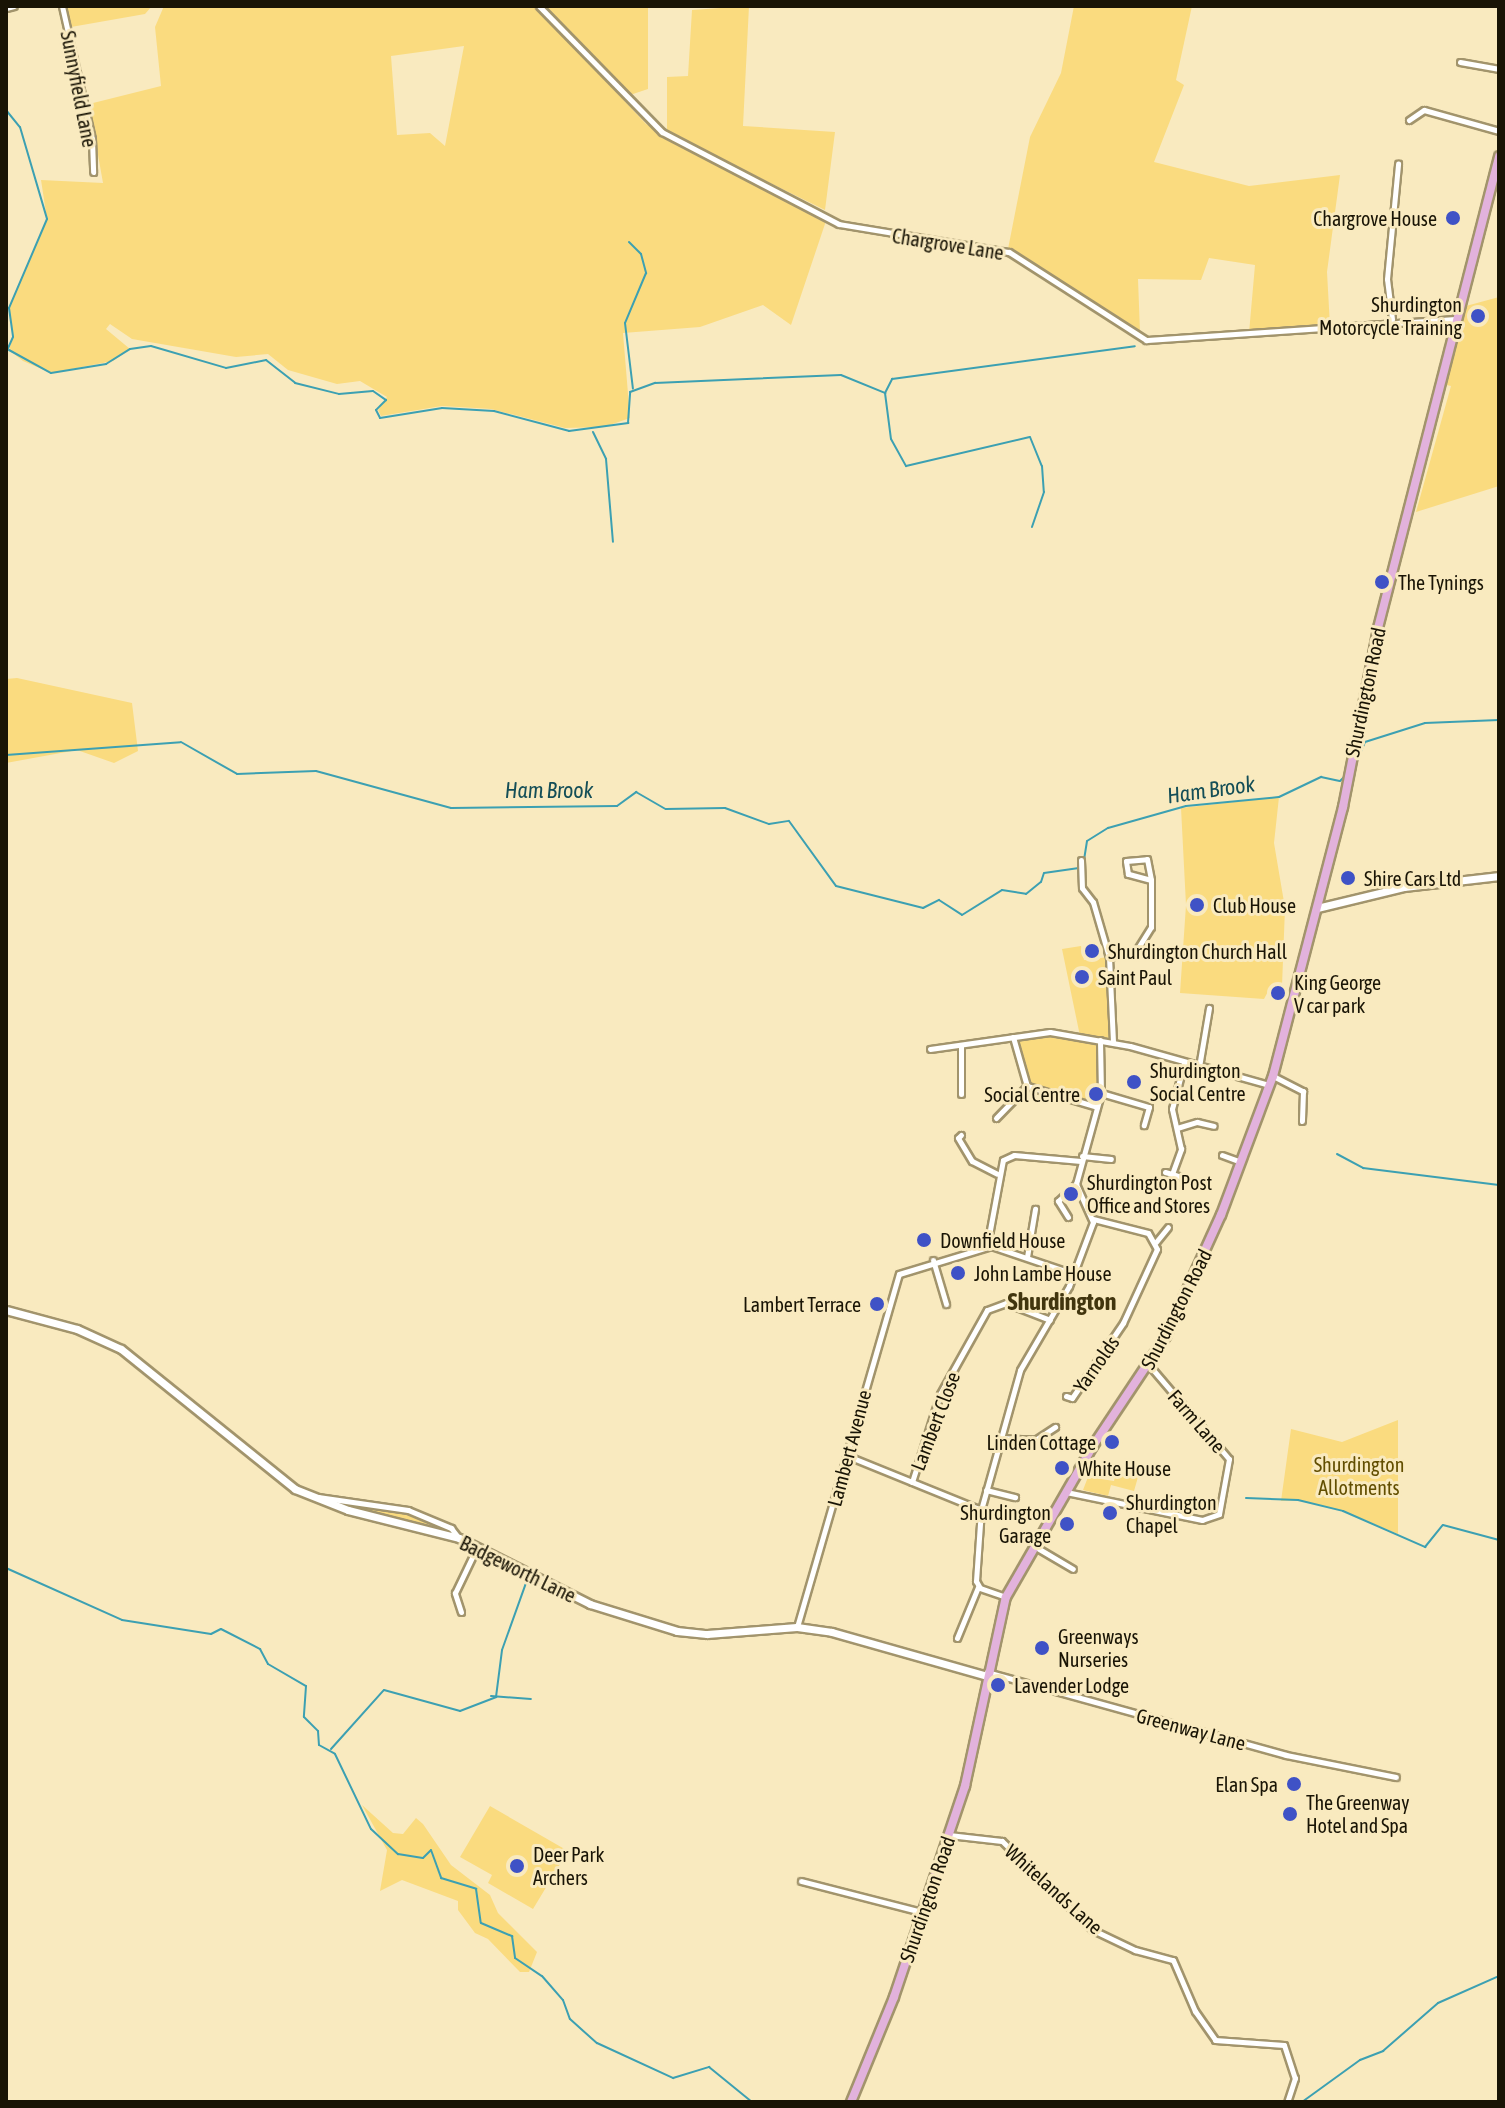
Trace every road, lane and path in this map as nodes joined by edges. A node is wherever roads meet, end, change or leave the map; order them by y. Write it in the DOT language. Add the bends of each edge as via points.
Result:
graph roads {
  1 [pos="62,6"];
  2 [pos="539,6"];
  3 [pos="1460,62"];
  4 [pos="1499,69"];
  5 [pos="1409,120"];
  6 [pos="1499,131"];
  7 [pos="1499,156"];
  8 [pos="1398,164"];
  9 [pos="93,172"];
  10 [pos="1392,319"];
  11 [pos="1456,319"];
  12 [pos="1081,860"];
  13 [pos="1499,876"];
  14 [pos="1151,880"];
  15 [pos="1317,908"];
  16 [pos="1109,957"];
  17 [pos="1209,1008"];
  18 [pos="1013,1037"];
  19 [pos="1100,1040"];
  20 [pos="1113,1042"];
  21 [pos="961,1046"];
  22 [pos="930,1049"];
  23 [pos="1184,1063"];
  24 [pos="1199,1067"];
  25 [pos="1272,1081"];
  26 [pos="1027,1086"];
  27 [pos="1101,1093"];
  28 [pos="961,1094"];
  29 [pos="1097,1107"];
  30 [pos="996,1118"];
  31 [pos="1302,1121"];
  32 [pos="1144,1125"];
  33 [pos="1214,1126"];
  34 [pos="1176,1128"];
  35 [pos="957,1137"];
  36 [pos="1222,1155"];
  37 [pos="1082,1158"];
  38 [pos="1111,1159"];
  39 [pos="1242,1162"];
  40 [pos="997,1174"];
  41 [pos="1181,1177"];
  42 [pos="1076,1184"];
  43 [pos="1035,1209"];
  44 [pos="1068,1217"];
  45 [pos="1093,1219"];
  46 [pos="1168,1227"];
  47 [pos="1156,1242"];
  48 [pos="987,1246"];
  49 [pos="1027,1257"];
  50 [pos="933,1260"];
  51 [pos="1074,1274"];
  52 [pos="946,1304"];
  53 [pos="6,1310"];
  54 [pos="1050,1320"];
  55 [pos="1149,1365"];
  56 [pos="1072,1398"];
  57 [pos="1055,1427"];
  58 [pos="1001,1438"];
  59 [pos="848,1456"];
  60 [pos="912,1482"];
  61 [pos="986,1490"];
  62 [pos="1066,1492"];
  63 [pos="1015,1497"];
  64 [pos="314,1498"];
  65 [pos="981,1510"];
  66 [pos="459,1538"];
  67 [pos="1034,1546"];
  68 [pos="477,1547"];
  69 [pos="1073,1569"];
  70 [pos="978,1586"];
  71 [pos="1006,1597"];
  72 [pos="461,1612"];
  73 [pos="797,1627"];
  74 [pos="957,1638"];
  75 [pos="987,1674"];
  76 [pos="1396,1777"];
  77 [pos="949,1835"];
  78 [pos="801,1881"];
  79 [pos="923,1912"];
  80 [pos="851,2102"];
  81 [pos="1287,2102"];
  1 -- 9 [label="street, Sunnyfield Lane" via="92,139"];
  2 -- 10 [label="street, Chargrove Lane" via="662,132 839,224 1009,252 1146,340 1281,333"];
  3 -- 4 [label="street"];
  5 -- 6 [label="street" via="1424,110"];
  7 -- 11 [label="main road, Shurdington Road"];
  8 -- 10 [label="street" via="1387,279"];
  10 -- 11 [label="street, Chargrove Lane"];
  11 -- 15 [label="main road, Shurdington Road" via="1363,690 1343,807"];
  12 -- 16 [label="street" via="1082,888 1093,902"];
  13 -- 15 [label="street" via="1404,887"];
  14 -- 14 [label="street" via="1128,874 1126,861 1147,859"];
  14 -- 16 [label="street" via="1149,936 1131,954"];
  15 -- 25 [label="main road, Shurdington Road"];
  16 -- 20 [label="street"];
  17 -- 24 [label="street"];
  18 -- 19 [label="street" via="1050,1032"];
  18 -- 21 [label="street"];
  18 -- 26 [label="street"];
  19 -- 20 [label="street"];
  19 -- 27 [label="street"];
  20 -- 23 [label="street"];
  21 -- 22 [label="street"];
  21 -- 28 [label="street"];
  23 -- 24 [label="street"];
  23 -- 34 [label="street" via="1172,1102"];
  24 -- 25 [label="street"];
  25 -- 31 [label="street" via="1303,1091"];
  25 -- 39 [label="main road, Shurdington Road"];
  26 -- 29 [label="street"];
  26 -- 30 [label="street"];
  27 -- 29 [label="street"];
  27 -- 32 [label="street" via="1149,1107"];
  29 -- 37 [label="street"];
  33 -- 34 [label="street" via="1197,1122"];
  34 -- 41 [label="street" via="1181,1149 1169,1173"];
  35 -- 40 [label="street" via="972,1161"];
  36 -- 39 [label="street"];
  37 -- 38 [label="street"];
  37 -- 40 [label="street" via="1014,1155 1003,1160"];
  37 -- 42 [label="street"];
  39 -- 55 [label="main road, Shurdington Road" via="1179,1310"];
  40 -- 48 [label="street"];
  42 -- 44 [label="street" via="1058,1201"];
  42 -- 45 [label="street"];
  43 -- 49 [label="street"];
  45 -- 47 [label="street" via="1148,1233"];
  45 -- 51 [label="street"];
  46 -- 47 [label="street, Yarnolds"];
  47 -- 56 [label="street, Yarnolds" via="1134,1305"];
  48 -- 49 [label="street"];
  48 -- 50 [label="street"];
  49 -- 51 [label="street"];
  50 -- 52 [label="street"];
  50 -- 59 [label="street, Lambert Avenue" via="902,1271 894,1283 892,1310"];
  51 -- 54 [label="street"];
  53 -- 64 [label="street, Badgeworth Lane" via="77,1329 121,1349 280,1480"];
  54 -- 58 [label="street" via="1020,1370"];
  54 -- 60 [label="street, Lambert Close" via="1006,1303 993,1305 940,1394"];
  55 -- 62 [label="main road, Shurdington Road"];
  55 -- 62 [label="street, Farm Lane" via="1229,1459 1219,1514 1202,1520"];
  57 -- 58 [label="street" via="1035,1440"];
  58 -- 61 [label="street"];
  59 -- 60 [label="street"];
  59 -- 73 [label="street, Lambert Avenue"];
  60 -- 65 [label="street"];
  61 -- 63 [label="street"];
  61 -- 65 [label="street"];
  62 -- 67 [label="main road, Shurdington Road"];
  64 -- 66 [label="street, Badgeworth Lane"];
  64 -- 66 [label="street" via="408,1510 451,1528"];
  65 -- 70 [label="street"];
  66 -- 68 [label="street, Badgeworth Lane"];
  67 -- 69 [label="street"];
  67 -- 71 [label="main road, Shurdington Road"];
  68 -- 72 [label="street" via="455,1593"];
  68 -- 73 [label="street, Badgeworth Lane" via="590,1604 677,1631"];
  70 -- 71 [label="street"];
  70 -- 74 [label="street"];
  71 -- 75 [label="main road, Shurdington Road"];
  73 -- 75 [label="street, Badgeworth Lane" via="874,1641"];
  75 -- 76 [label="street, Greenway Lane" via="1294,1757"];
  75 -- 77 [label="main road, Shurdington Road" via="975,1747"];
  77 -- 79 [label="main road, Shurdington Road"];
  77 -- 81 [label="street, Whitelands Lane" via="1002,1841 1093,1930 1173,1960 1195,2011 1215,2040 1284,2045 1295,2071"];
  78 -- 79 [label="street"];
  79 -- 80 [label="main road, Shurdington Road"];
}
